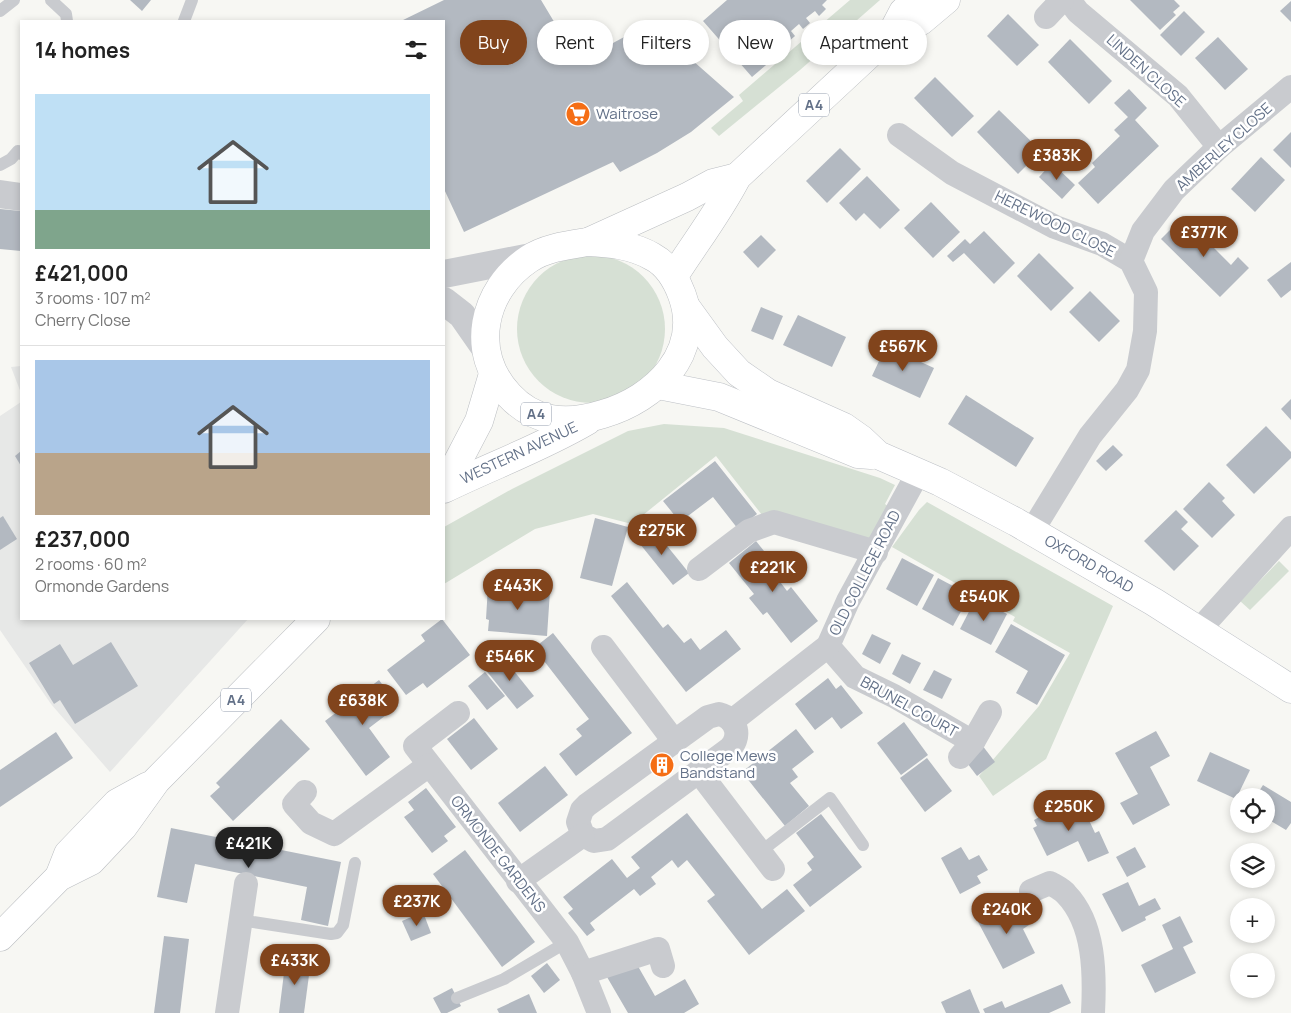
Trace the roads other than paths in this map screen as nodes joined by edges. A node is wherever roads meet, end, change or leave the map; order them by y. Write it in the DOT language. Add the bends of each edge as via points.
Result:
graph roads {
  1 [pos="14,0"];
  2 [pos="51,0"];
  3 [pos="192,0"];
  4 [pos="916,0"];
  5 [pos="946,0"];
  6 [pos="1062,0"];
  7 [pos="1069,0"];
  8 [pos="0,11"];
  9 [pos="1046,18"];
  10 [pos="67,20"];
  11 [pos="184,20"];
  12 [pos="899,20"];
  13 [pos="923,20"];
  14 [pos="858,65"];
  15 [pos="1291,87"];
  16 [pos="899,135"];
  17 [pos="1219,147"];
  18 [pos="20,150"];
  19 [pos="0,164"];
  20 [pos="737,177"];
  21 [pos="0,194"];
  22 [pos="20,197"];
  23 [pos="587,242"];
  24 [pos="530,258"];
  25 [pos="1131,261"];
  26 [pos="445,274"];
  27 [pos="674,276"];
  28 [pos="445,302"];
  29 [pos="686,307"];
  30 [pos="485,348"];
  31 [pos="493,374"];
  32 [pos="658,385"];
  33 [pos="595,416"];
  34 [pos="878,455"];
  35 [pos="918,473"];
  36 [pos="445,487"];
  37 [pos="445,488"];
  38 [pos="1291,528"];
  39 [pos="1032,531"];
  40 [pos="876,552"];
  41 [pos="699,569"];
  42 [pos="315,620"];
  43 [pos="1199,630"];
  44 [pos="828,646"];
  45 [pos="603,647"];
  46 [pos="1291,689"];
  47 [pos="990,712"];
  48 [pos="458,713"];
  49 [pos="732,721"];
  50 [pos="674,740"];
  51 [pos="429,765"];
  52 [pos="699,772"];
  53 [pos="305,792"];
  54 [pos="583,834"];
  55 [pos="863,845"];
  56 [pos="767,861"];
  57 [pos="356,863"];
  58 [pos="518,880"];
  59 [pos="246,884"];
  60 [pos="1030,891"];
  61 [pos="240,920"];
  62 [pos="0,937"];
  63 [pos="567,942"];
  64 [pos="663,966"];
  65 [pos="583,973"];
  66 [pos="457,998"];
  67 [pos="227,1013"];
  68 [pos="599,1013"];
  69 [pos="1094,1013"];
  1 -- 8 [label="lane"];
  2 -- 10 [label="lane" via="66,14"];
  3 -- 11 [label="lane"];
  4 -- 12 [label="main road, A4"];
  5 -- 13 [label="main road, A4"];
  6 -- 9 [label="street"];
  7 -- 17 [label="street, LINDEN CLOSE" via="1078,12 1178,96"];
  14 -- 20 [label="main road, A4"];
  15 -- 17 [label="street, AMBERLEY CLOSE"];
  16 -- 25 [label="street, HEREWOOD CLOSE" via="952,173 1055,228 1102,244"];
  17 -- 25 [label="street, AMBERLEY CLOSE" via="1174,190 1143,231"];
  18 -- 19 [label="lane"];
  20 -- 23 [label="main road, A4" via="713,183"];
  20 -- 27 [label="main road, A4"];
  21 -- 22 [label="street"];
  23 -- 24 [label="main road, A4"];
  23 -- 27 [label="main road, A4" via="619,245 652,256"];
  24 -- 26 [label="street"];
  24 -- 30 [label="main road, A4" via="510,275 490,307 484,330"];
  25 -- 39 [label="street, HEREWOOD CLOSE" via="1146,292 1145,331 1138,370 1128,390 1090,436"];
  27 -- 29 [label="main road, A4"];
  28 -- 30 [label="street" via="462,315"];
  29 -- 32 [label="main road, A4" via="684,344 674,367"];
  29 -- 34 [label="main road, OXFORD ROAD" via="739,373 768,392 844,427"];
  30 -- 31 [label="main road, A4"];
  31 -- 33 [label="main road, A4" via="517,403 538,415 560,420"];
  31 -- 36 [label="main road, WESTERN AVENUE / A4" via="479,421"];
  32 -- 33 [label="main road, A4" via="628,404"];
  32 -- 34 [label="main road, OXFORD ROAD" via="719,397 858,454"];
  33 -- 37 [label="main road, WESTERN AVENUE / A4" via="563,435"];
  34 -- 35 [label="main road, OXFORD ROAD"];
  35 -- 39 [label="main road, OXFORD ROAD"];
  35 -- 40 [label="street, OLD COLLEGE ROAD"];
  38 -- 43 [label="street"];
  39 -- 43 [label="main road, OXFORD ROAD"];
  40 -- 41 [label="street" via="774,522 749,531"];
  40 -- 44 [label="street, OLD COLLEGE ROAD"];
  42 -- 62 [label="main road, A4" via="156,781 123,827 91,862 59,877"];
  43 -- 46 [label="main road, OXFORD ROAD"];
  44 -- 47 [label="street, BRUNEL COURT" via="855,677 894,696 966,750"];
  44 -- 49 [label="street, OLD COLLEGE ROAD"];
  45 -- 50 [label="street"];
  48 -- 51 [label="street, ORMONDE GARDENS" via="415,746"];
  49 -- 50 [label="street" via="725,716 713,715"];
  49 -- 52 [label="street" via="737,734 733,746"];
  50 -- 54 [label="street" via="582,810 578,822"];
  51 -- 53 [label="street" via="334,834 311,823 294,804"];
  51 -- 58 [label="street, ORMONDE GARDENS"];
  52 -- 54 [label="street" via="608,838 594,841"];
  52 -- 56 [label="street"];
  54 -- 58 [label="street"];
  55 -- 56 [label="lane" via="830,798"];
  57 -- 61 [label="lane" via="343,926 337,933"];
  58 -- 63 [label="street, ORMONDE GARDENS"];
  59 -- 61 [label="street"];
  60 -- 69 [label="street" via="1050,883 1066,893 1083,920 1095,971"];
  61 -- 67 [label="street"];
  63 -- 65 [label="street, ORMONDE GARDENS"];
  63 -- 66 [label="lane" via="504,979"];
  64 -- 65 [label="street" via="658,950"];
  65 -- 68 [label="street, ORMONDE GARDENS"];
}
